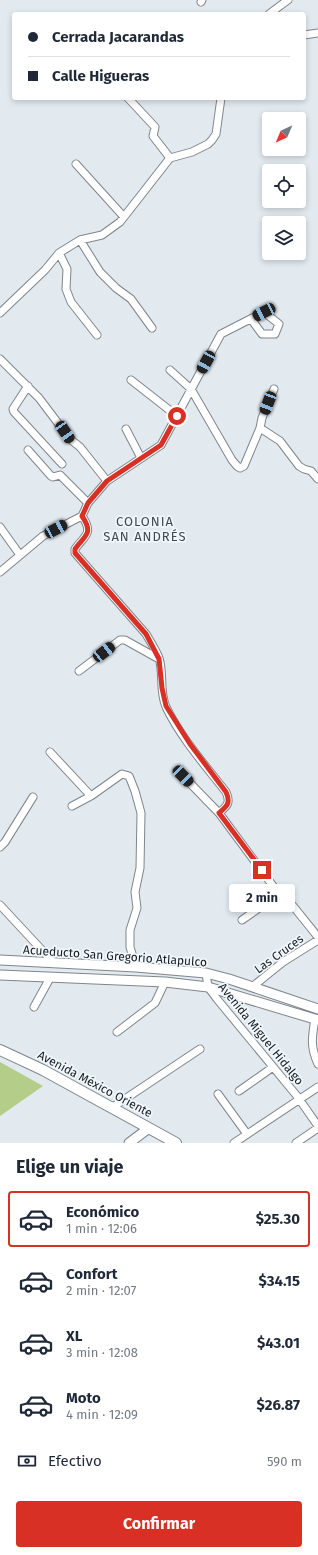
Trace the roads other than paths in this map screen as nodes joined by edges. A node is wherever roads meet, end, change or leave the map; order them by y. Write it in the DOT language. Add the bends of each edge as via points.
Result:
graph roads {
  1 [pos="288,0"];
  2 [pos="272,12"];
  3 [pos="317,34"];
  4 [pos="306,35"];
  5 [pos="130,100"];
  6 [pos="221,100"];
  7 [pos="170,158"];
  8 [pos="76,164"];
  9 [pos="124,217"];
  10 [pos="80,240"];
  11 [pos="59,253"];
  12 [pos="0,314"];
  13 [pos="251,320"];
  14 [pos="152,328"];
  15 [pos="97,335"];
  16 [pos="0,359"];
  17 [pos="170,370"];
  18 [pos="132,380"];
  19 [pos="28,386"];
  20 [pos="191,389"];
  21 [pos="274,389"];
  22 [pos="177,416"];
  23 [pos="260,428"];
  24 [pos="126,429"];
  25 [pos="28,450"];
  26 [pos="141,458"];
  27 [pos="62,464"];
  28 [pos="318,479"];
  29 [pos="107,481"];
  30 [pos="88,503"];
  31 [pos="82,516"];
  32 [pos="0,527"];
  33 [pos="20,555"];
  34 [pos="0,572"];
  35 [pos="159,659"];
  36 [pos="79,672"];
  37 [pos="50,752"];
  38 [pos="183,776"];
  39 [pos="92,796"];
  40 [pos="33,797"];
  41 [pos="72,806"];
  42 [pos="219,813"];
  43 [pos="0,847"];
  44 [pos="279,894"];
  45 [pos="0,905"];
  46 [pos="242,920"];
  47 [pos="318,938"];
  48 [pos="0,960"];
  49 [pos="53,962"];
  50 [pos="136,967"];
  51 [pos="206,973"];
  52 [pos="0,975"];
  53 [pos="50,978"];
  54 [pos="165,982"];
  55 [pos="208,987"];
  56 [pos="252,987"];
  57 [pos="34,1007"];
  58 [pos="318,1009"];
  59 [pos="317,1020"];
  60 [pos="116,1032"];
  61 [pos="200,1049"];
  62 [pos="0,1050"];
  63 [pos="318,1064"];
  64 [pos="273,1068"];
  65 [pos="318,1087"];
  66 [pos="239,1091"];
  67 [pos="218,1094"];
  68 [pos="299,1100"];
  69 [pos="113,1107"];
  70 [pos="318,1127"];
  71 [pos="149,1128"];
  72 [pos="247,1134"];
  73 [pos="129,1143"];
  74 [pos="176,1143"];
  75 [pos="234,1143"];
  76 [pos="296,1143"];
  1 -- 2 [label="street"];
  3 -- 4 [label="street"];
  5 -- 7 [label="street" via="155,127 153,136"];
  6 -- 7 [label="street" via="216,134 208,144"];
  7 -- 9 [label="street"];
  8 -- 9 [label="street"];
  9 -- 10 [label="street" via="102,234"];
  10 -- 11 [label="street"];
  10 -- 14 [label="street" via="100,272 131,299"];
  11 -- 12 [label="street"];
  11 -- 15 [label="street" via="67,268 66,289 71,302"];
  13 -- 20 [label="street" via="221,334"];
  16 -- 19 [label="street"];
  17 -- 20 [label="street"];
  18 -- 22 [label="street"];
  19 -- 27 [label="street" via="13,409 14,412"];
  19 -- 29 [label="street"];
  20 -- 22 [label="street"];
  20 -- 23 [label="street" via="240,468 244,466"];
  21 -- 23 [label="street"];
  22 -- 26 [label="street" via="161,445"];
  23 -- 28 [label="street" via="280,441 299,466 311,471"];
  24 -- 26 [label="street"];
  25 -- 30 [label="street" via="50,476 60,475"];
  26 -- 29 [label="street"];
  29 -- 30 [label="street"];
  30 -- 31 [label="street"];
  31 -- 33 [label="street" via="43,536"];
  31 -- 35 [label="street" via="88,530 75,553 146,634"];
  32 -- 33 [label="street"];
  33 -- 34 [label="street"];
  35 -- 36 [label="street" via="125,640 120,640"];
  35 -- 42 [label="street" via="166,706 229,799 228,804"];
  37 -- 39 [label="street"];
  38 -- 42 [label="street"];
  39 -- 41 [label="street"];
  39 -- 50 [label="street" via="122,774 126,774 132,781 139,804 140,868 135,892 137,908 130,930 130,947"];
  40 -- 43 [label="street"];
  42 -- 44 [label="street"];
  44 -- 46 [label="street"];
  44 -- 47 [label="street" via="293,906"];
  45 -- 49 [label="street"];
  47 -- 56 [label="street, Las Cruces"];
  48 -- 49 [label="street, Acueducto San Gregorio Atlapulco"];
  49 -- 50 [label="street, Acueducto San Gregorio Atlapulco"];
  50 -- 51 [label="street, Acueducto San Gregorio Atlapulco"];
  51 -- 55 [label="street, Avenida Miguel Hidalgo"];
  51 -- 56 [label="street, Acueducto San Gregorio Atlapulco"];
  52 -- 53 [label="street, Acueducto San Gregorio Atlapulco"];
  53 -- 54 [label="street, Acueducto San Gregorio Atlapulco"];
  53 -- 57 [label="street"];
  54 -- 55 [label="street, Acueducto San Gregorio Atlapulco"];
  54 -- 60 [label="street" via="155,1003"];
  55 -- 59 [label="street, Acueducto San Gregorio Atlapulco"];
  55 -- 64 [label="street, Avenida Miguel Hidalgo"];
  56 -- 58 [label="street, Acueducto San Gregorio Atlapulco"];
  59 -- 63 [label="street" via="311,1038"];
  61 -- 69 [label="street"];
  62 -- 69 [label="main road, Avenida México Oriente"];
  64 -- 66 [label="street"];
  64 -- 68 [label="street, Avenida Miguel Hidalgo"];
  65 -- 68 [label="street"];
  67 -- 72 [label="street"];
  68 -- 70 [label="street, Avenida Miguel Hidalgo"];
  68 -- 72 [label="street"];
  69 -- 71 [label="main road, Avenida México Oriente"];
  70 -- 76 [label="street"];
  71 -- 73 [label="street"];
  71 -- 74 [label="main road, Avenida México Oriente"];
  72 -- 75 [label="street"];
}
